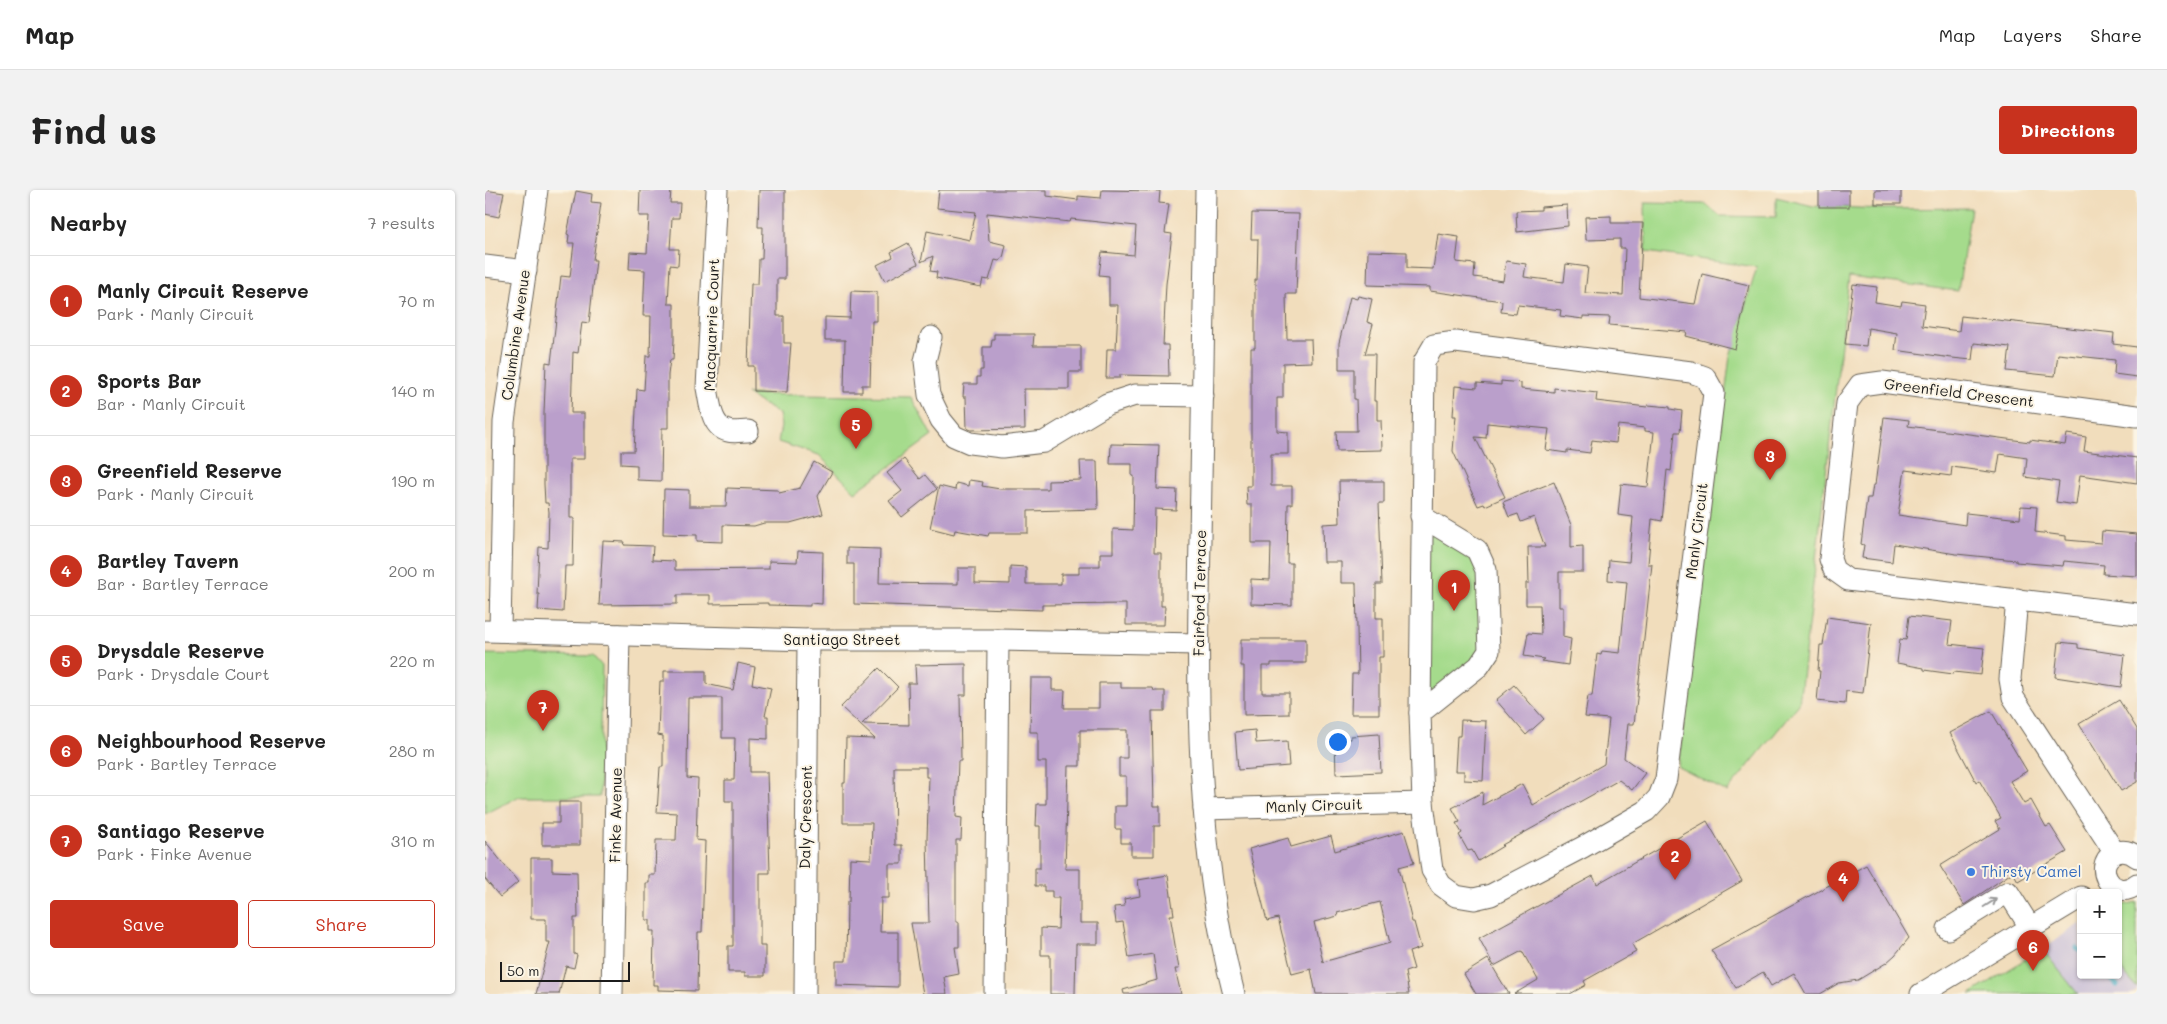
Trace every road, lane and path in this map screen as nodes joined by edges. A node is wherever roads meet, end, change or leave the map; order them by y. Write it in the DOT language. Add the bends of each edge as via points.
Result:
graph roads {
  1 [pos="537,190"];
  2 [pos="717,190"];
  3 [pos="1206,190"];
  4 [pos="485,266"];
  5 [pos="526,271"];
  6 [pos="931,337"];
  7 [pos="1203,396"];
  8 [pos="2137,416"];
  9 [pos="748,431"];
  10 [pos="1421,516"];
  11 [pos="2017,599"];
  12 [pos="2137,614"];
  13 [pos="492,631"];
  14 [pos="619,636"];
  15 [pos="808,640"];
  16 [pos="998,640"];
  17 [pos="1199,644"];
  18 [pos="1420,712"];
  19 [pos="1423,803"];
  20 [pos="1204,809"];
  21 [pos="2115,853"];
  22 [pos="2137,857"];
  23 [pos="2107,880"];
  24 [pos="2137,884"];
  25 [pos="2093,889"];
  26 [pos="2077,899"];
  27 [pos="2030,927"];
  28 [pos="1948,929"];
  29 [pos="612,994"];
  30 [pos="805,994"];
  31 [pos="995,994"];
  32 [pos="1234,994"];
  33 [pos="1921,994"];
  1 -- 5 [label="street, Columbine Avenue"];
  2 -- 9 [label="street, Macquarrie Court" via="707,388 712,414 719,427 729,432"];
  3 -- 7 [label="street, Fairford Terrace"];
  4 -- 5 [label="street"];
  5 -- 13 [label="street, Columbine Avenue" via="504,422"];
  6 -- 7 [label="street" via="925,361 929,395 941,420 954,436 970,443 1002,447 1044,442 1107,404 1135,395"];
  7 -- 17 [label="street, Fairford Terrace"];
  8 -- 11 [label="street, Greenfield Crescent" via="1882,382 1860,385 1847,402 1829,559 1834,570 1848,580"];
  10 -- 18 [label="street, Manly Circuit"];
  10 -- 18 [label="street" via="1477,550 1486,570 1489,651 1479,666"];
  10 -- 19 [label="street, Manly Circuit" via="1424,362 1434,345 1456,342 1691,372 1705,377 1714,393 1666,779 1659,797 1646,811 1583,847 1491,895 1475,899 1456,896 1441,886 1432,870"];
  11 -- 12 [label="street, Greenfield Crescent"];
  11 -- 21 [label="street" via="2010,679 2013,697"];
  13 -- 14 [label="street, Santiago Street"];
  14 -- 15 [label="street, Santiago Street"];
  14 -- 29 [label="street, Finke Avenue"];
  15 -- 16 [label="street, Santiago Street"];
  15 -- 30 [label="street, Daly Crescent"];
  16 -- 17 [label="street, Santiago Street"];
  16 -- 31 [label="street"];
  17 -- 20 [label="street, Fairford Terrace" via="1199,741"];
  18 -- 19 [label="street, Manly Circuit"];
  19 -- 20 [label="street, Manly Circuit"];
  20 -- 32 [label="street, Fairford Terrace" via="1223,951"];
  21 -- 22 [label="street" via="2127,851"];
  21 -- 23 [label="street" via="2106,862"];
  23 -- 24 [label="street" via="2123,890"];
  23 -- 25 [label="street"];
  26 -- 27 [label="street"];
  28 -- 27 [label="street, one-way" via="2008,892"];
  27 -- 33 [label="street"];
}
